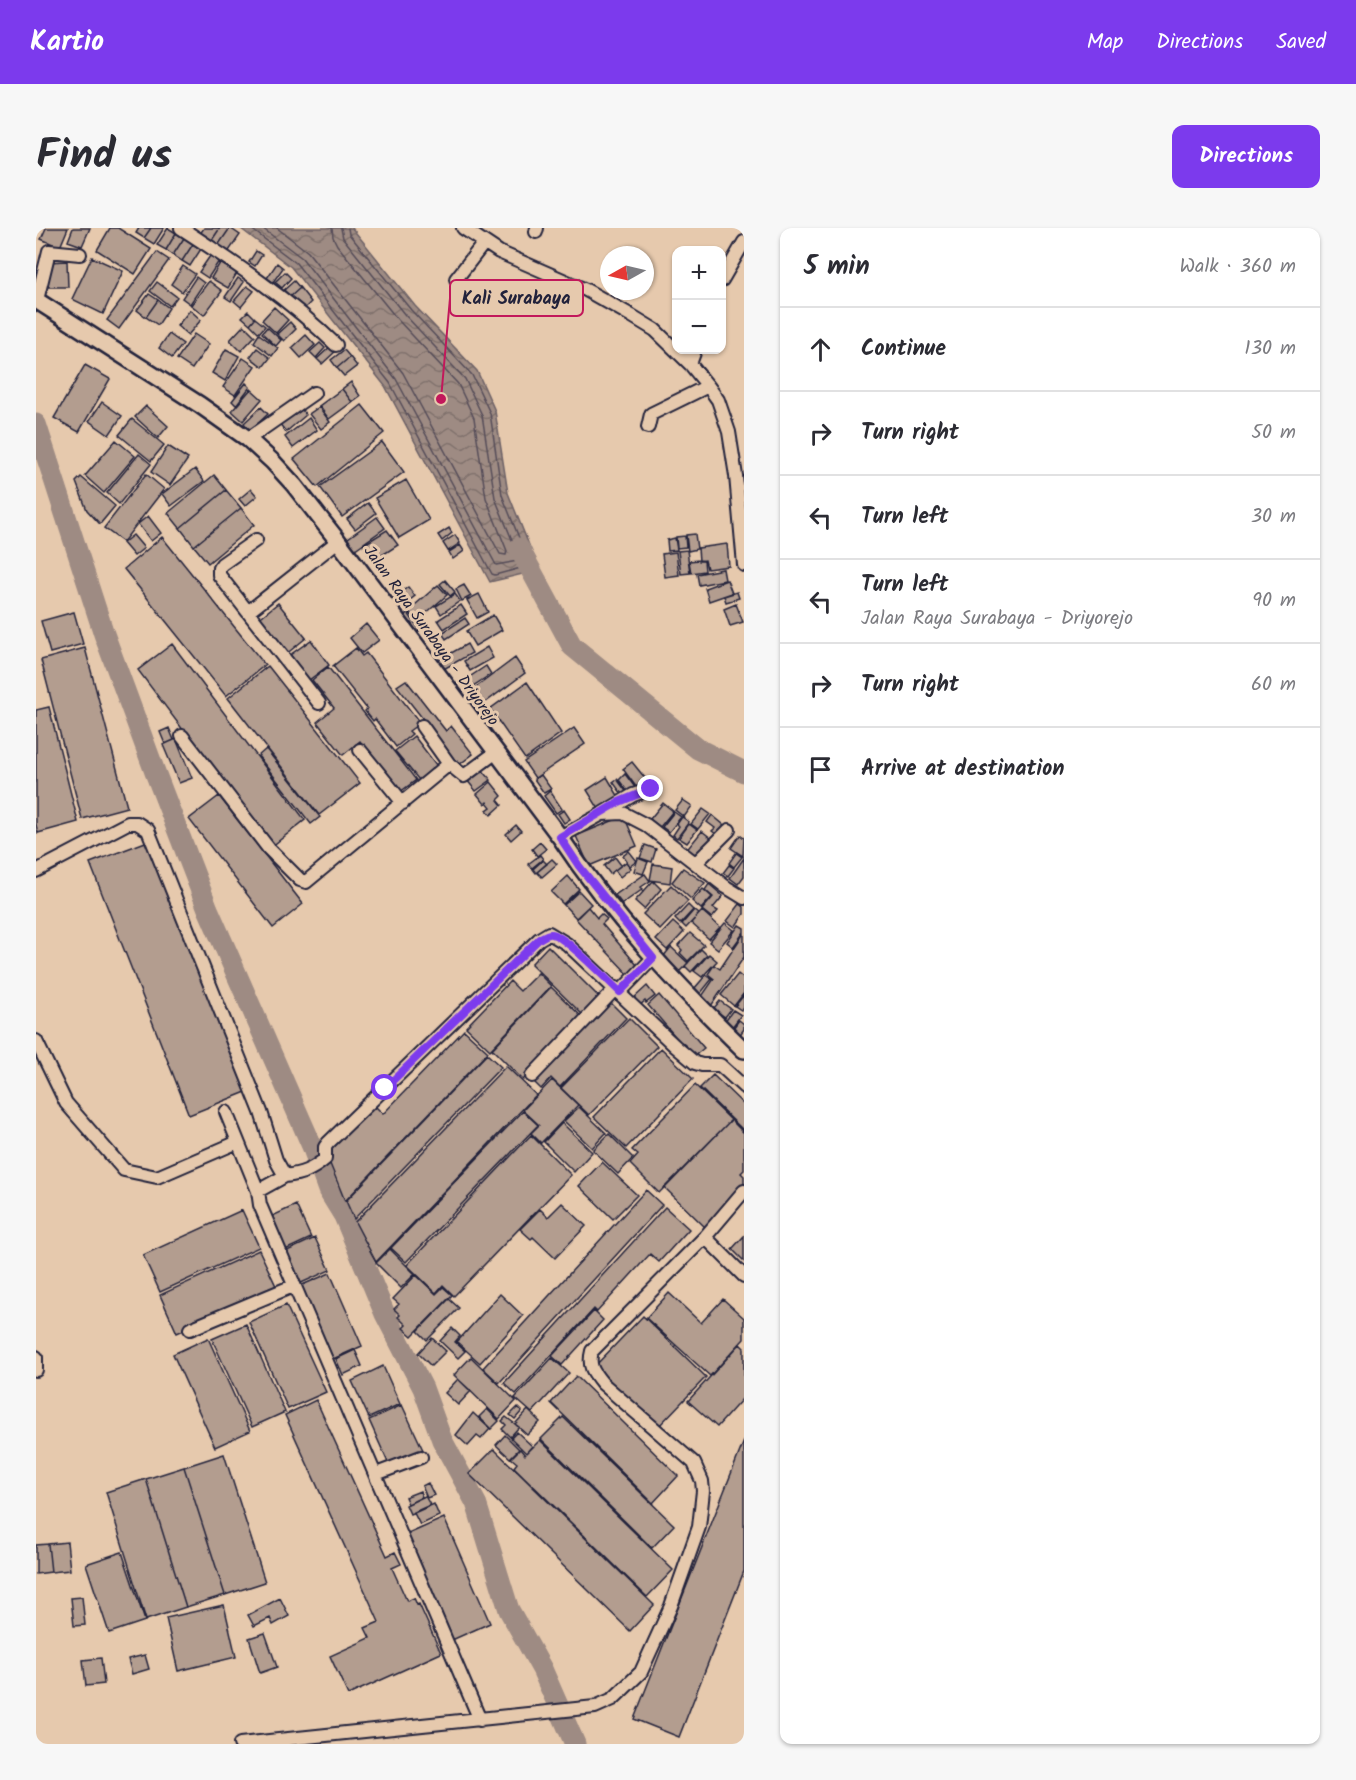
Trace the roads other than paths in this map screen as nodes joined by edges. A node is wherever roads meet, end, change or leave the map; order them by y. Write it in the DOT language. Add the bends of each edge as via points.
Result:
graph roads {
  1 [pos="181,228"];
  2 [pos="463,228"];
  3 [pos="744,242"];
  4 [pos="484,243"];
  5 [pos="80,254"];
  6 [pos="726,273"];
  7 [pos="456,279"];
  8 [pos="36,300"];
  9 [pos="336,345"];
  10 [pos="694,354"];
  11 [pos="690,364"];
  12 [pos="708,386"];
  13 [pos="314,393"];
  14 [pos="648,427"];
  15 [pos="249,439"];
  16 [pos="256,540"];
  17 [pos="338,540"];
  18 [pos="744,565"];
  19 [pos="248,612"];
  20 [pos="319,703"];
  21 [pos="422,726"];
  22 [pos="182,736"];
  23 [pos="360,750"];
  24 [pos="495,753"];
  25 [pos="449,764"];
  26 [pos="651,789"];
  27 [pos="403,802"];
  28 [pos="602,814"];
  29 [pos="729,830"];
  30 [pos="560,837"];
  31 [pos="696,863"];
  32 [pos="36,871"];
  33 [pos="744,898"];
  34 [pos="653,958"];
  35 [pos="618,990"];
  36 [pos="36,1041"];
  37 [pos="744,1050"];
  38 [pos="532,1076"];
  39 [pos="744,1087"];
  40 [pos="225,1112"];
  41 [pos="238,1142"];
  42 [pos="285,1176"];
  43 [pos="258,1191"];
  44 [pos="744,1191"];
  45 [pos="705,1237"];
  46 [pos="744,1276"];
  47 [pos="293,1286"];
  48 [pos="190,1329"];
  49 [pos="36,1357"];
  50 [pos="36,1370"];
  51 [pos="421,1457"];
  52 [pos="376,1474"];
  53 [pos="480,1720"];
  54 [pos="240,1744"];
  1 -- 9 [label="street" via="317,326"];
  2 -- 4 [label="street"];
  3 -- 6 [label="street"];
  4 -- 7 [label="street"];
  4 -- 11 [label="street" via="632,315 655,330"];
  5 -- 8 [label="street" via="49,251"];
  8 -- 15 [label="main road, Jalan Raya Surabaya - Driyorejo"];
  10 -- 11 [label="street"];
  11 -- 12 [label="street"];
  12 -- 14 [label="street" via="651,414"];
  12 -- 18 [label="street" via="718,400 729,432"];
  13 -- 15 [label="street"];
  15 -- 17 [label="main road, Jalan Raya Surabaya - Driyorejo" via="294,485"];
  16 -- 19 [label="street" via="218,571"];
  17 -- 19 [label="street"];
  17 -- 24 [label="main road, Jalan Raya Surabaya - Driyorejo"];
  19 -- 20 [label="street"];
  21 -- 25 [label="street"];
  22 -- 27 [label="street" via="269,849 306,882"];
  23 -- 27 [label="street"];
  24 -- 25 [label="street" via="465,776"];
  24 -- 30 [label="main road, Jalan Raya Surabaya - Driyorejo"];
  25 -- 27 [label="street"];
  26 -- 28 [label="street"];
  28 -- 30 [label="street"];
  28 -- 31 [label="street" via="623,813 636,818"];
  29 -- 31 [label="street"];
  30 -- 34 [label="main road, Jalan Raya Surabaya - Driyorejo"];
  31 -- 33 [label="street"];
  32 -- 42 [label="street" via="128,823 137,823 147,830"];
  34 -- 35 [label="street"];
  34 -- 37 [label="main road, Jalan Raya Surabaya - Driyorejo"];
  35 -- 38 [label="street"];
  35 -- 39 [label="street" via="695,1063 720,1065"];
  35 -- 42 [label="street" via="567,944 547,934 328,1143 325,1159 304,1173"];
  36 -- 41 [label="street" via="66,1103 124,1170 158,1177"];
  40 -- 41 [label="street"];
  41 -- 43 [label="street"];
  42 -- 43 [label="street"];
  43 -- 47 [label="street"];
  44 -- 45 [label="street"];
  45 -- 46 [label="street"];
  45 -- 53 [label="street" via="592,1351 590,1359 592,1371 602,1383 694,1463 702,1481 699,1527 671,1606 641,1672 613,1699 595,1707"];
  47 -- 48 [label="street"];
  47 -- 52 [label="street"];
  49 -- 50 [label="street"];
  51 -- 52 [label="street"];
  52 -- 53 [label="street"];
  53 -- 54 [label="street"];
}
